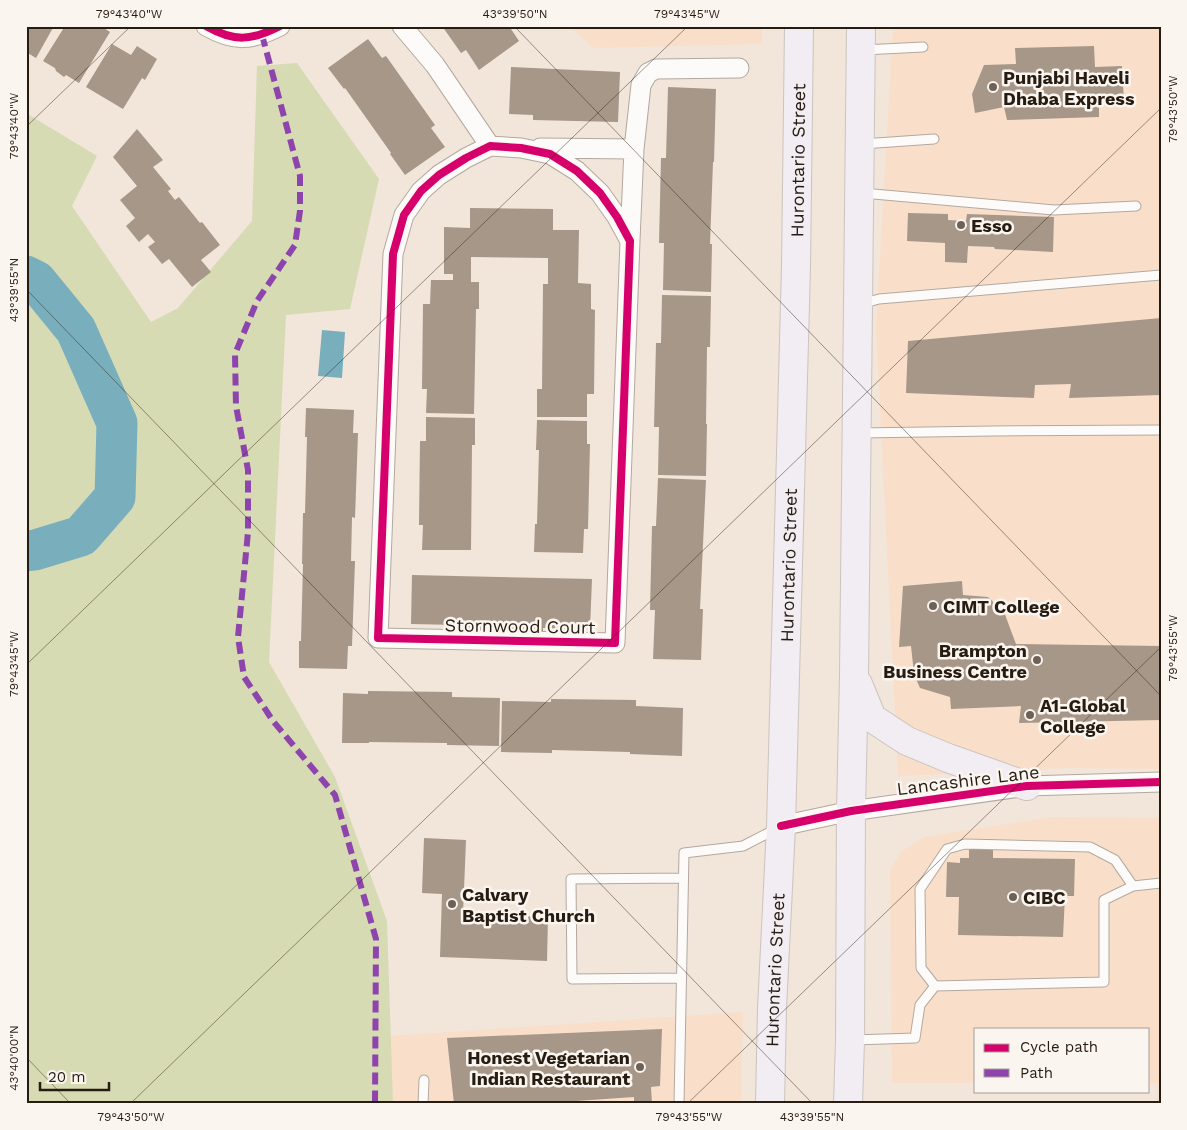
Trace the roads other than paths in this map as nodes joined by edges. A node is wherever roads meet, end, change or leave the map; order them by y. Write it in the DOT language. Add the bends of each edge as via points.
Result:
graph roads {
  1 [pos="206,26"];
  2 [pos="280,26"];
  3 [pos="402,26"];
  4 [pos="799,26"];
  5 [pos="861,38"];
  6 [pos="923,48"];
  7 [pos="739,68"];
  8 [pos="934,139"];
  9 [pos="859,144"];
  10 [pos="490,146"];
  11 [pos="521,148"];
  12 [pos="634,149"];
  13 [pos="859,193"];
  14 [pos="1136,206"];
  15 [pos="630,241"];
  16 [pos="1161,275"];
  17 [pos="858,305"];
  18 [pos="1161,430"];
  19 [pos="857,433"];
  20 [pos="854,676"];
  21 [pos="1161,782"];
  22 [pos="1027,786"];
  23 [pos="851,811"];
  24 [pos="781,826"];
  25 [pos="683,878"];
  26 [pos="1161,883"];
  27 [pos="1134,886"];
  28 [pos="681,978"];
  29 [pos="935,986"];
  30 [pos="850,1040"];
  31 [pos="424,1080"];
  32 [pos="423,1104"];
  33 [pos="679,1104"];
  34 [pos="770,1104"];
  35 [pos="848,1104"];
  1 -- 2 [label="street" via="230,37 246,38"];
  3 -- 10 [label="street" via="435,65"];
  4 -- 24 [label="main road, Hurontario Street"];
  5 -- 6 [label="lane"];
  5 -- 9 [label="main road"];
  7 -- 12 [label="street, Stornwood Court" via="656,69 648,72 641,85"];
  8 -- 9 [label="lane"];
  9 -- 13 [label="main road"];
  10 -- 11 [label="street"];
  10 -- 15 [label="street, Stornwood Court" via="439,175 421,191 404,215 393,254 378,638 615,643"];
  11 -- 12 [label="street"];
  11 -- 15 [label="street" via="550,154 577,172 600,193"];
  12 -- 15 [label="street, Stornwood Court"];
  13 -- 14 [label="lane" via="1054,210"];
  13 -- 17 [label="main road"];
  16 -- 17 [label="lane" via="879,299"];
  17 -- 19 [label="main road"];
  18 -- 19 [label="lane"];
  19 -- 20 [label="main road"];
  20 -- 22 [label="main road" via="872,718 907,741"];
  20 -- 23 [label="main road"];
  21 -- 22 [label="street, Lancashire Lane"];
  22 -- 23 [label="street, Lancashire Lane"];
  23 -- 24 [label="street, Lancashire Lane"];
  23 -- 30 [label="main road"];
  24 -- 25 [label="lane" via="744,846 684,854"];
  24 -- 34 [label="main road, Hurontario Street"];
  25 -- 28 [label="lane"];
  25 -- 28 [label="lane" via="571,880 572,980"];
  26 -- 27 [label="lane"];
  27 -- 29 [label="lane" via="1104,900 1104,982"];
  27 -- 29 [label="lane" via="1115,860 1090,847 965,844 947,849 920,889 921,968"];
  28 -- 33 [label="lane"];
  29 -- 30 [label="lane" via="920,1005 915,1038"];
  30 -- 35 [label="main road"];
  31 -- 32 [label="lane"];
}
